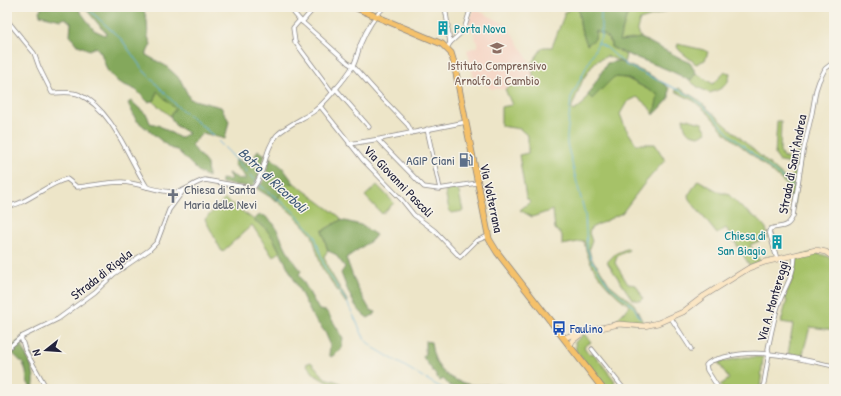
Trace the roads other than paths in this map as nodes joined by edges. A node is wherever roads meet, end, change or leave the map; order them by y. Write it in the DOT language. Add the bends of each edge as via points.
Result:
graph roads {
  1 [pos="292,7"];
  2 [pos="315,7"];
  3 [pos="354,7"];
  4 [pos="384,7"];
  5 [pos="445,7"];
  6 [pos="471,7"];
  7 [pos="376,17"];
  8 [pos="7,20"];
  9 [pos="301,21"];
  10 [pos="449,43"];
  11 [pos="834,62"];
  12 [pos="353,66"];
  13 [pos="335,88"];
  14 [pos="332,92"];
  15 [pos="320,106"];
  16 [pos="466,122"];
  17 [pos="369,127"];
  18 [pos="427,129"];
  19 [pos="412,133"];
  20 [pos="378,140"];
  21 [pos="350,144"];
  22 [pos="477,183"];
  23 [pos="147,187"];
  24 [pos="440,189"];
  25 [pos="183,191"];
  26 [pos="7,206"];
  27 [pos="488,236"];
  28 [pos="795,255"];
  29 [pos="834,258"];
  30 [pos="777,259"];
  31 [pos="671,318"];
  32 [pos="584,332"];
  33 [pos="21,337"];
  34 [pos="564,338"];
  35 [pos="570,346"];
  36 [pos="7,349"];
  37 [pos="592,349"];
  38 [pos="691,350"];
  39 [pos="769,353"];
  40 [pos="834,366"];
  41 [pos="47,389"];
  42 [pos="603,389"];
  43 [pos="624,389"];
  44 [pos="719,389"];
  45 [pos="763,389"];
  1 -- 9 [label="street"];
  2 -- 9 [label="street"];
  3 -- 7 [label="main road"];
  4 -- 7 [label="street"];
  5 -- 10 [label="street"];
  6 -- 10 [label="street" via="464,30"];
  7 -- 10 [label="main road" via="442,44"];
  7 -- 12 [label="street"];
  8 -- 23 [label="street" via="34,53 52,93 73,93 95,104 114,127"];
  9 -- 12 [label="street"];
  9 -- 14 [label="street" via="293,28 294,41"];
  10 -- 16 [label="main road, Via Volterrana"];
  11 -- 30 [label="street, Strada di Sant'Andrea" via="825,69 818,80 793,216 787,225 769,231"];
  12 -- 13 [label="street"];
  12 -- 19 [label="street" via="408,125"];
  13 -- 14 [label="street"];
  13 -- 17 [label="street"];
  14 -- 15 [label="street"];
  15 -- 21 [label="street, Via Giovanni Pascoli"];
  15 -- 25 [label="street" via="276,136 254,187 205,180"];
  16 -- 18 [label="street"];
  16 -- 22 [label="main road, Via Volterrana"];
  18 -- 19 [label="street"];
  18 -- 24 [label="street"];
  19 -- 20 [label="street"];
  20 -- 21 [label="street"];
  20 -- 24 [label="street" via="420,184 428,189"];
  21 -- 27 [label="street, Via Giovanni Pascoli" via="414,215 435,231 460,258 476,241"];
  22 -- 24 [label="street"];
  22 -- 27 [label="main road, Via Volterrana"];
  23 -- 25 [label="street" via="168,192"];
  23 -- 26 [label="street" via="122,182 77,187 67,179"];
  25 -- 33 [label="street, Strada di Rigola" via="170,208 157,242 149,250 114,274 95,292 58,319"];
  27 -- 34 [label="main road, Via Volterrana" via="497,252"];
  28 -- 29 [label="street" via="821,250"];
  28 -- 30 [label="street"];
  28 -- 39 [label="street, Via A. Montereggi" via="791,276 779,303"];
  30 -- 31 [label="street" via="749,268"];
  31 -- 32 [label="street" via="651,325 619,324"];
  31 -- 38 [label="street"];
  32 -- 34 [label="street"];
  32 -- 35 [label="street" via="575,338"];
  33 -- 36 [label="street, Strada di Rigola"];
  33 -- 41 [label="street" via="25,350"];
  34 -- 35 [label="main road, Via Volterrana"];
  35 -- 42 [label="main road, Via Volterrana"];
  37 -- 43 [label="street"];
  39 -- 40 [label="street"];
  39 -- 44 [label="street" via="734,354 707,363 706,368"];
  39 -- 45 [label="street, Via A. Montereggi"];
}
